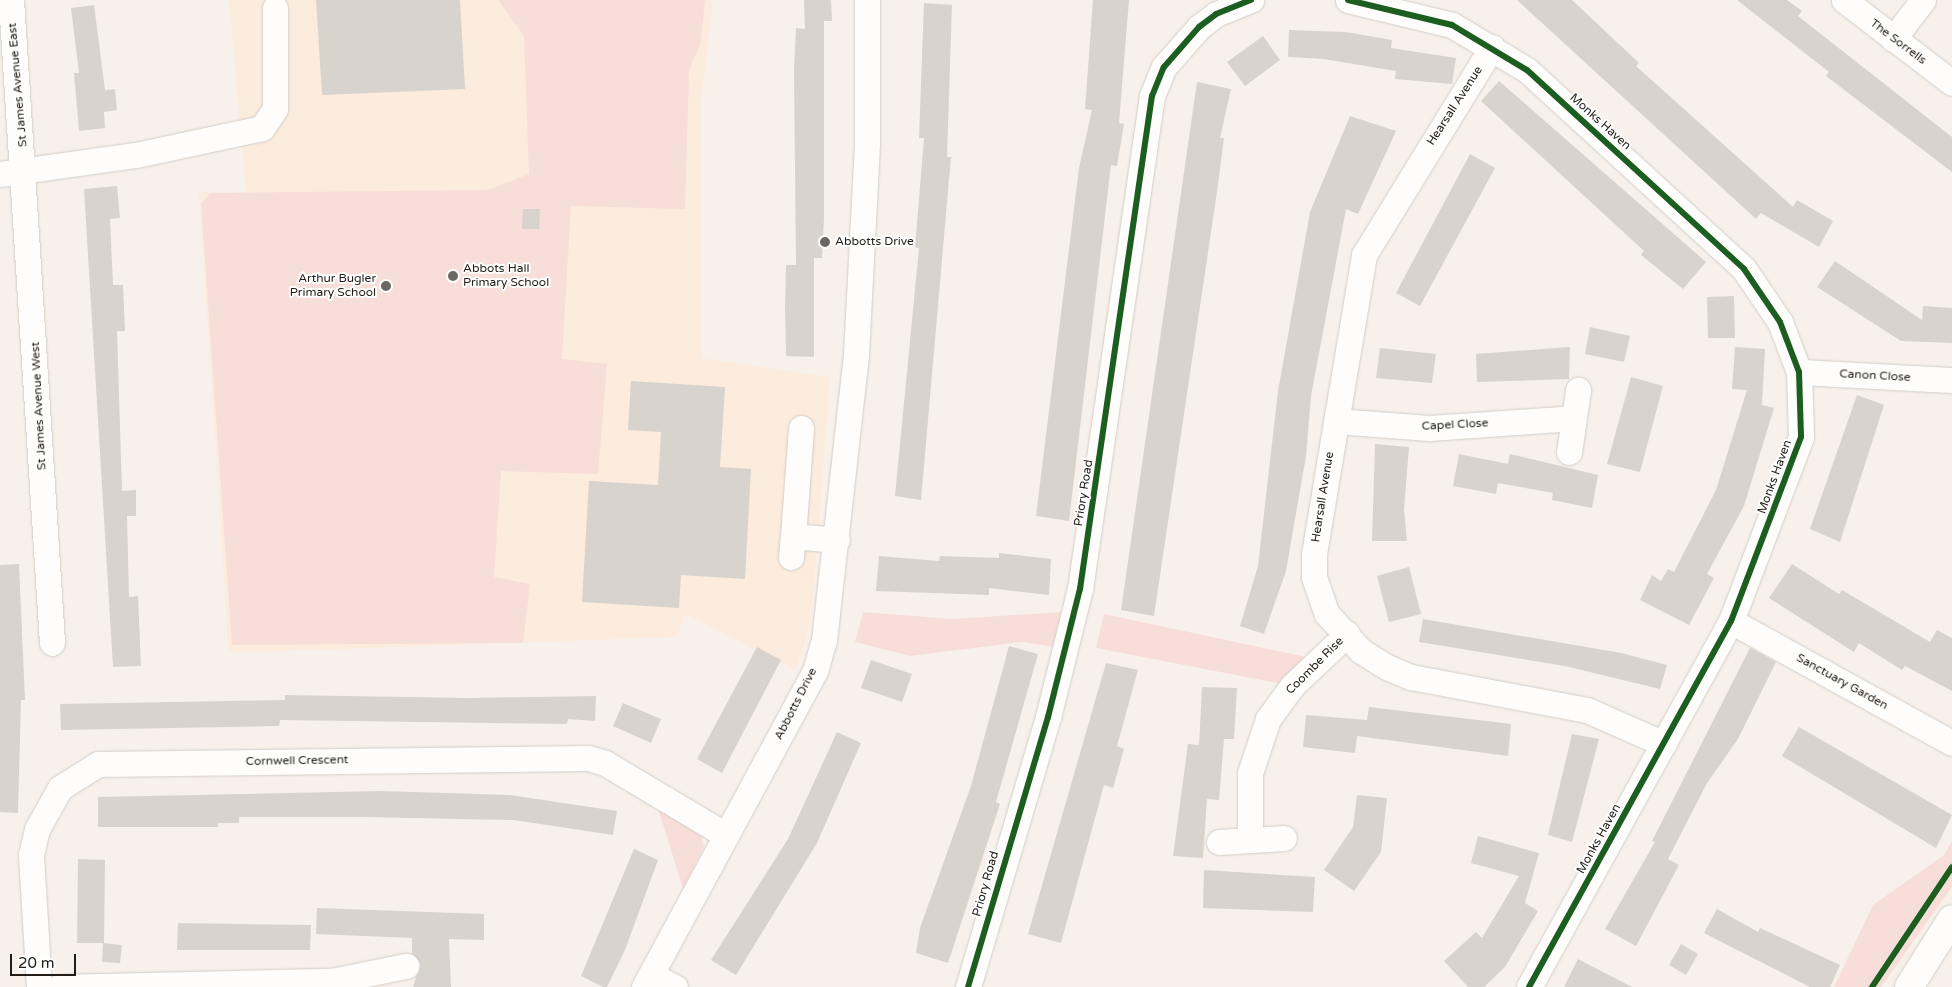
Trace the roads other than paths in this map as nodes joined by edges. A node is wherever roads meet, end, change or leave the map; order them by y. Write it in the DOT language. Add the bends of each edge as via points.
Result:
graph roads {
  1 [pos="11,0"];
  2 [pos="867,0"];
  3 [pos="1251,0"];
  4 [pos="1348,0"];
  5 [pos="1844,0"];
  6 [pos="1923,0"];
  7 [pos="1212,7"];
  8 [pos="1418,7"];
  9 [pos="275,8"];
  10 [pos="1893,40"];
  11 [pos="1492,47"];
  12 [pos="1952,83"];
  13 [pos="25,170"];
  14 [pos="0,174"];
  15 [pos="1799,372"];
  16 [pos="1952,380"];
  17 [pos="1578,390"];
  18 [pos="1574,418"];
  19 [pos="1336,421"];
  20 [pos="801,428"];
  21 [pos="1569,452"];
  22 [pos="837,540"];
  23 [pos="1731,621"];
  24 [pos="1347,634"];
  25 [pos="52,643"];
  26 [pos="1952,743"];
  27 [pos="1664,744"];
  28 [pos="726,836"];
  29 [pos="1284,838"];
  30 [pos="1250,840"];
  31 [pos="1219,842"];
  32 [pos="1952,920"];
  33 [pos="406,966"];
  34 [pos="648,981"];
  35 [pos="39,987"];
  36 [pos="60,987"];
  37 [pos="675,987"];
  38 [pos="968,987"];
  39 [pos="1529,987"];
  40 [pos="1909,987"];
  1 -- 13 [label="street, St James Avenue East"];
  2 -- 22 [label="street, Abbotts Drive" via="867,142 856,354"];
  3 -- 7 [label="street"];
  4 -- 8 [label="street, Monks Haven"];
  5 -- 10 [label="street, The Sorrells"];
  6 -- 10 [label="street"];
  7 -- 38 [label="street, Priory Road" via="1164,67 1152,96 1080,589 1048,717"];
  8 -- 11 [label="street, Monks Haven" via="1472,33"];
  9 -- 13 [label="street" via="275,108 262,128 136,154"];
  10 -- 12 [label="street, The Sorrells"];
  11 -- 15 [label="street, Monks Haven" via="1527,70 1744,269 1780,322"];
  11 -- 19 [label="street, Hearsall Avenue" via="1364,255"];
  13 -- 14 [label="street"];
  13 -- 25 [label="street, St James Avenue West"];
  15 -- 16 [label="street, Canon Close"];
  15 -- 23 [label="street, Monks Haven" via="1801,437"];
  17 -- 18 [label="street"];
  18 -- 19 [label="street, Capel Close" via="1429,428"];
  18 -- 21 [label="street"];
  19 -- 24 [label="street, Hearsall Avenue" via="1314,577 1327,614"];
  20 -- 22 [label="street" via="792,547"];
  22 -- 28 [label="street, Abbotts Drive" via="824,640 815,671"];
  23 -- 26 [label="street, Sanctuary Garden"];
  23 -- 27 [label="street, Monks Haven"];
  24 -- 27 [label="street, Hearsall Avenue" via="1361,651 1411,677 1587,710"];
  24 -- 30 [label="street, Coombe Rise" via="1292,686 1268,719 1250,773"];
  27 -- 39 [label="street, Monks Haven"];
  28 -- 34 [label="street, Abbotts Drive"];
  28 -- 35 [label="street, Cornwell Crescent" via="605,763 588,758 98,764 60,788 37,828 31,855"];
  29 -- 30 [label="street"];
  30 -- 31 [label="street"];
  32 -- 40 [label="main road"];
  33 -- 36 [label="street" via="332,981"];
  34 -- 37 [label="street"];
}
